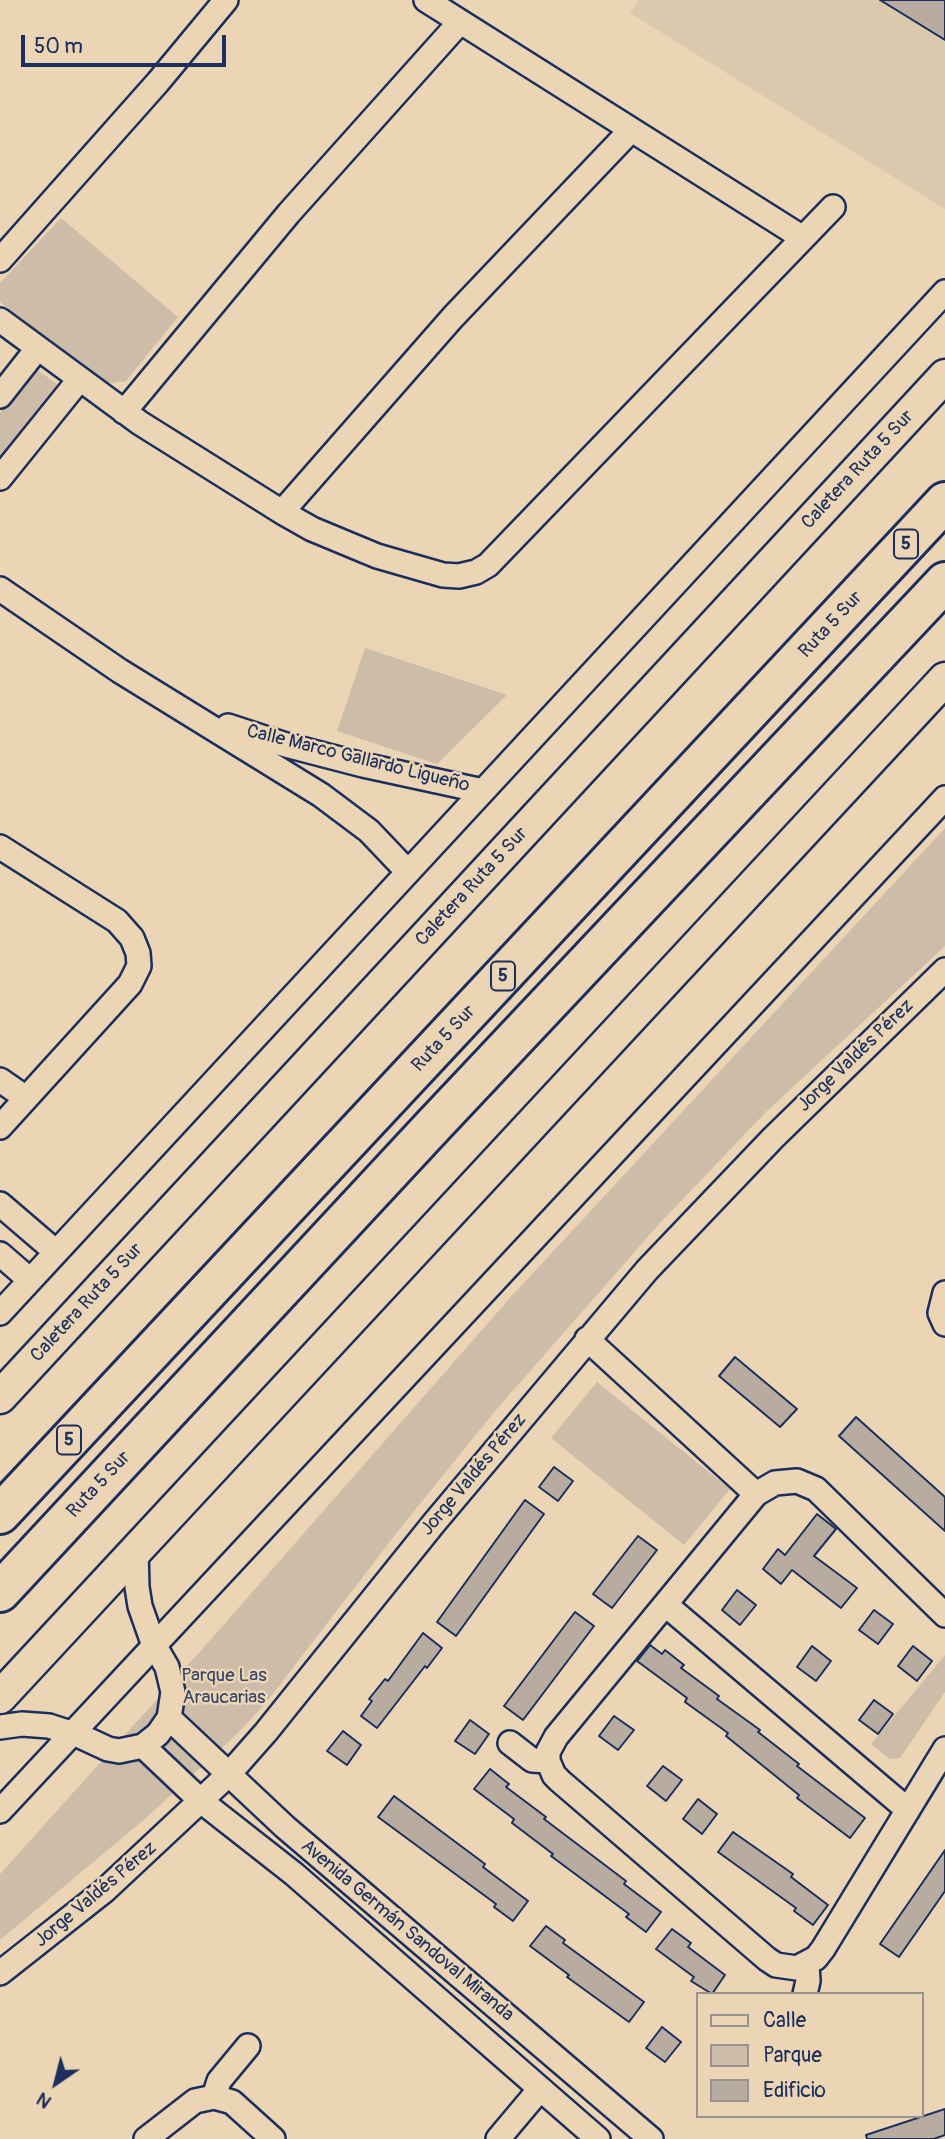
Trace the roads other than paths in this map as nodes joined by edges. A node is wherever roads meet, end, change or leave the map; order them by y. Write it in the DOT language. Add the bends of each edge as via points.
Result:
graph roads {
  1 [pos="226,0"];
  2 [pos="426,0"];
  3 [pos="460,22"];
  4 [pos="631,130"];
  5 [pos="833,207"];
  6 [pos="803,238"];
  7 [pos="0,260"];
  8 [pos="942,302"];
  9 [pos="0,320"];
  10 [pos="37,349"];
  11 [pos="945,376"];
  12 [pos="79,380"];
  13 [pos="0,396"];
  14 [pos="124,412"];
  15 [pos="0,478"];
  16 [pos="945,487"];
  17 [pos="945,502"];
  18 [pos="282,512"];
  19 [pos="945,582"];
  20 [pos="867,586"];
  21 [pos="0,589"];
  22 [pos="945,679"];
  23 [pos="193,714"];
  24 [pos="483,791"];
  25 [pos="945,798"];
  26 [pos="0,847"];
  27 [pos="408,872"];
  28 [pos="945,970"];
  29 [pos="0,1080"];
  30 [pos="26,1098"];
  31 [pos="0,1127"];
  32 [pos="0,1203"];
  33 [pos="56,1252"];
  34 [pos="0,1254"];
  35 [pos="30,1280"];
  36 [pos="945,1293"];
  37 [pos="0,1313"];
  38 [pos="945,1324"];
  39 [pos="587,1339"];
  40 [pos="0,1397"];
  41 [pos="756,1494"];
  42 [pos="0,1514"];
  43 [pos="136,1550"];
  44 [pos="0,1592"];
  45 [pos="666,1605"];
  46 [pos="945,1615"];
  47 [pos="155,1646"];
  48 [pos="0,1697"];
  49 [pos="169,1718"];
  50 [pos="0,1727"];
  51 [pos="73,1733"];
  52 [pos="510,1744"];
  53 [pos="143,1746"];
  54 [pos="945,1749"];
  55 [pos="548,1761"];
  56 [pos="229,1774"];
  57 [pos="201,1801"];
  58 [pos="908,1810"];
  59 [pos="0,1811"];
  60 [pos="429,1950"];
  61 [pos="807,1964"];
  62 [pos="0,1973"];
  63 [pos="409,1975"];
  64 [pos="805,1992"];
  65 [pos="248,2046"];
  66 [pos="541,2089"];
  67 [pos="214,2097"];
  68 [pos="146,2139"];
  69 [pos="273,2139"];
  70 [pos="498,2139"];
  71 [pos="598,2139"];
  72 [pos="651,2139"];
  1 -- 7 [label="street"];
  2 -- 3 [label="street"];
  3 -- 4 [label="street"];
  3 -- 14 [label="street" via="289,213"];
  4 -- 6 [label="street"];
  4 -- 18 [label="street" via="453,317"];
  5 -- 6 [label="street"];
  6 -- 18 [label="street" via="488,565 476,572 443,575 410,567 344,543"];
  8 -- 24 [label="street"];
  9 -- 10 [label="street"];
  10 -- 12 [label="street"];
  10 -- 13 [label="street"];
  11 -- 40 [label="street, Caletera Ruta 5 Sur"];
  12 -- 14 [label="street"];
  12 -- 15 [label="street"];
  14 -- 18 [label="street"];
  16 -- 20 [label="highway"];
  17 -- 20 [label="highway, Ruta 5 Sur / 5"];
  19 -- 44 [label="highway, Ruta 5 Sur"];
  20 -- 42 [label="highway, Ruta 5 Sur / 5"];
  21 -- 23 [label="street, Calle Marco Gallardo Ligueño" via="120,671"];
  22 -- 43 [label="street"];
  23 -- 24 [label="street, Calle Marco Gallardo Ligueño" via="286,745"];
  23 -- 27 [label="street, Calle Marco Gallardo Ligueño" via="321,794 369,831"];
  24 -- 27 [label="street"];
  25 -- 47 [label="street"];
  26 -- 30 [label="street" via="117,921 138,953 139,965 130,985"];
  27 -- 33 [label="street"];
  28 -- 39 [label="street, Jorge Valdés Pérez" via="763,1148"];
  29 -- 30 [label="street"];
  30 -- 31 [label="street"];
  32 -- 33 [label="street"];
  33 -- 35 [label="street"];
  34 -- 35 [label="street"];
  35 -- 37 [label="street"];
  36 -- 38 [label="street" via="940,1306"];
  39 -- 41 [label="street"];
  39 -- 56 [label="street, Jorge Valdés Pérez"];
  41 -- 45 [label="street"];
  41 -- 46 [label="street" via="786,1480 816,1489"];
  43 -- 47 [label="street" via="140,1606"];
  43 -- 48 [label="street"];
  45 -- 55 [label="street" via="556,1737"];
  45 -- 58 [label="street"];
  47 -- 49 [label="street" via="171,1679"];
  47 -- 51 [label="street"];
  49 -- 53 [label="street"];
  49 -- 56 [label="street, Avenida Germán Sandoval Miranda"];
  50 -- 51 [label="street" via="44,1726"];
  51 -- 53 [label="street" via="108,1749 132,1751"];
  51 -- 59 [label="street"];
  52 -- 55 [label="street" via="532,1760"];
  53 -- 57 [label="street, Avenida Germán Sandoval Miranda"];
  54 -- 58 [label="street"];
  55 -- 61 [label="street" via="554,1776 767,1959 786,1968"];
  56 -- 57 [label="street, Jorge Valdés Pérez"];
  56 -- 60 [label="street, Avenida Germán Sandoval Miranda"];
  57 -- 62 [label="street, Jorge Valdés Pérez" via="104,1891"];
  57 -- 63 [label="street, Avenida Germán Sandoval Miranda" via="294,1874"];
  58 -- 61 [label="street" via="823,1949"];
  60 -- 63 [label="street"];
  60 -- 72 [label="street, Avenida Germán Sandoval Miranda"];
  61 -- 64 [label="street"];
  63 -- 66 [label="street, Avenida Germán Sandoval Miranda"];
  65 -- 67 [label="street" via="219,2081"];
  66 -- 70 [label="street"];
  66 -- 71 [label="street, Avenida Germán Sandoval Miranda"];
  67 -- 68 [label="street" via="195,2101"];
  67 -- 69 [label="street" via="232,2102"];
}
